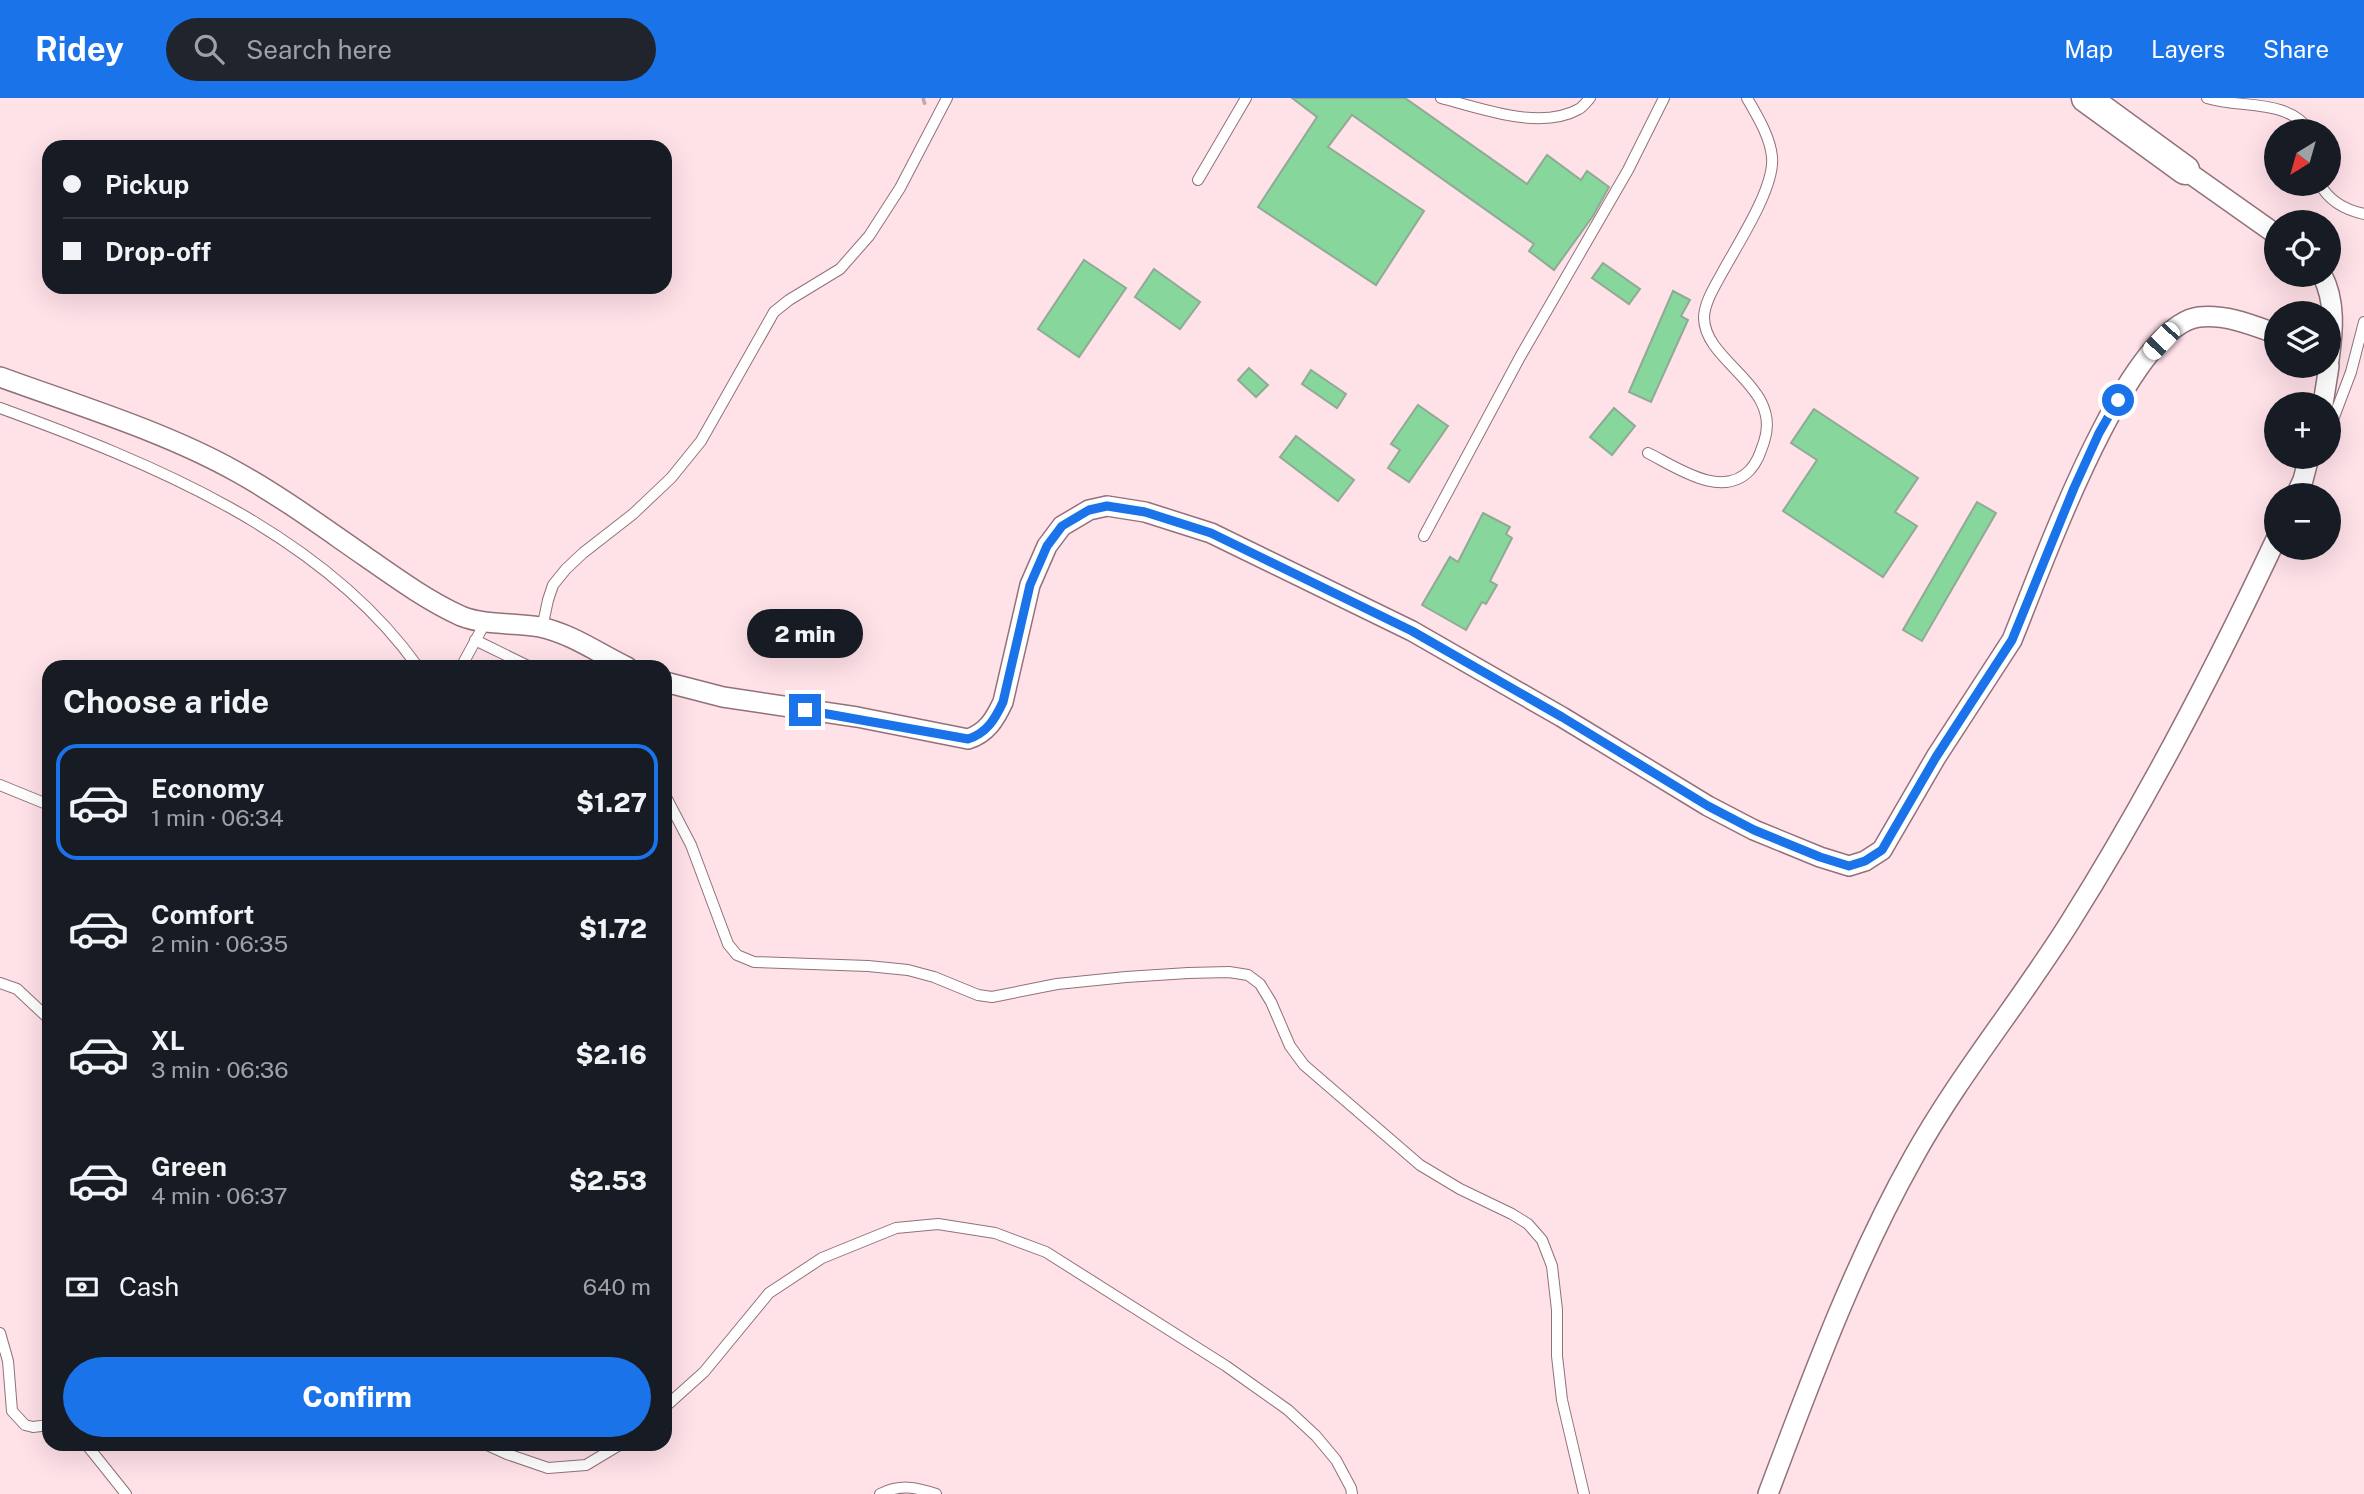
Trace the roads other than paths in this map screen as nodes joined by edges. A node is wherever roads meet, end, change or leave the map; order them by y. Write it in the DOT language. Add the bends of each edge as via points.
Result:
graph roads {
  1 [pos="947,98"];
  2 [pos="1246,98"];
  3 [pos="1441,98"];
  4 [pos="1590,98"];
  5 [pos="1664,98"];
  6 [pos="1747,98"];
  7 [pos="2086,98"];
  8 [pos="2207,98"];
  9 [pos="2238,101"];
  10 [pos="2300,119"];
  11 [pos="2186,170"];
  12 [pos="1198,180"];
  13 [pos="2329,196"];
  14 [pos="2364,214"];
  15 [pos="2264,226"];
  16 [pos="2364,322"];
  17 [pos="2264,329"];
  18 [pos="0,377"];
  19 [pos="2341,398"];
  20 [pos="0,408"];
  21 [pos="1648,453"];
  22 [pos="1424,536"];
  23 [pos="2266,560"];
  24 [pos="542,628"];
  25 [pos="480,632"];
  26 [pos="412,660"];
  27 [pos="465,660"];
  28 [pos="520,660"];
  29 [pos="614,660"];
  30 [pos="672,684"];
  31 [pos="0,785"];
  32 [pos="42,802"];
  33 [pos="672,808"];
  34 [pos="0,983"];
  35 [pos="42,1012"];
  36 [pos="0,1333"];
  37 [pos="672,1401"];
  38 [pos="42,1425"];
  39 [pos="92,1451"];
  40 [pos="500,1451"];
  41 [pos="609,1451"];
  42 [pos="126,1494"];
  43 [pos="880,1494"];
  44 [pos="936,1494"];
  45 [pos="1352,1494"];
  46 [pos="1584,1494"];
  47 [pos="1769,1494"];
  1 -- 24 [label="lane" via="869,236 840,269 774,312 701,441 671,478 566,569 553,585"];
  2 -- 12 [label="lane"];
  3 -- 4 [label="lane" via="1506,116 1549,119 1579,109"];
  5 -- 22 [label="lane"];
  6 -- 21 [label="lane" via="1762,124 1772,157 1770,180 1713,289 1704,317 1718,351 1743,375 1763,405 1767,432 1757,462 1743,478 1722,483 1699,478"];
  7 -- 11 [label="street"];
  8 -- 9 [label="lane"];
  9 -- 10 [label="lane" via="2290,112"];
  11 -- 15 [label="street"];
  13 -- 14 [label="lane"];
  16 -- 19 [label="lane"];
  17 -- 30 [label="street" via="2232,318 2197,317 2171,330 2150,353 2099,433 2012,640 1882,850 1849,866 1754,830 1708,806 1412,631 1211,533 1145,512 1107,506 1089,510 1062,526 1047,546 1030,585 1003,702 978,736 968,739 723,697"];
  18 -- 25 [label="street" via="181,444 236,471"];
  20 -- 26 [label="lane" via="165,474 271,533 376,615"];
  23 -- 47 [label="street" via="2135,813 2052,950 1955,1087 1894,1193 1820,1355"];
  24 -- 25 [label="street" via="512,623"];
  24 -- 29 [label="street" via="571,637"];
  25 -- 27 [label="lane"];
  25 -- 28 [label="lane"];
  31 -- 32 [label="lane"];
  33 -- 46 [label="lane" via="691,845 728,944 737,955 754,962 908,970 992,997 1057,984 1188,973 1229,972 1248,975 1260,984 1304,1065 1420,1165 1520,1219 1542,1240 1552,1266 1562,1400"];
  34 -- 35 [label="lane" via="17,989"];
  36 -- 38 [label="lane" via="8,1361 12,1411 25,1425"];
  37 -- 45 [label="lane" via="704,1372 769,1293 834,1253 896,1228 938,1224 995,1233 1046,1252 1226,1366 1316,1436 1336,1460"];
  39 -- 42 [label="lane"];
  40 -- 41 [label="lane" via="548,1468 586,1465"];
  43 -- 44 [label="lane" via="918,1487"];
}
